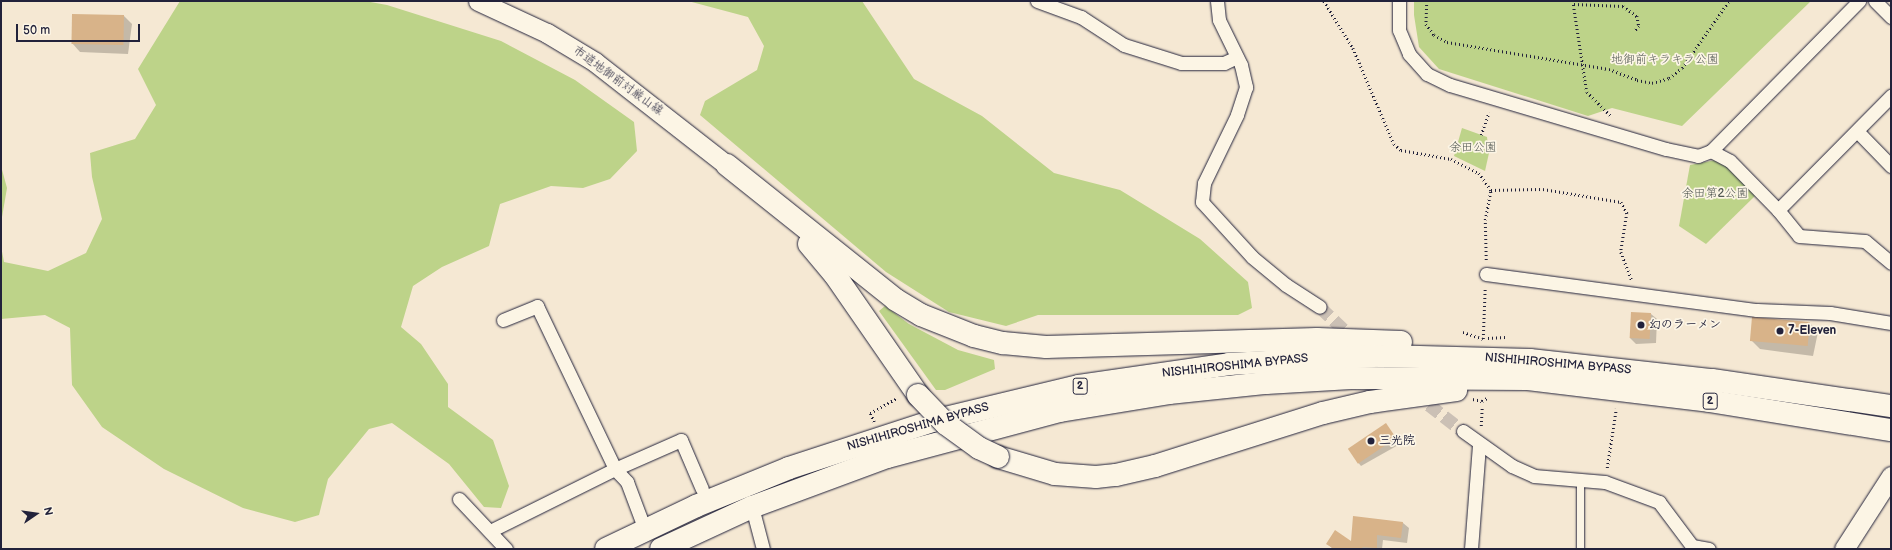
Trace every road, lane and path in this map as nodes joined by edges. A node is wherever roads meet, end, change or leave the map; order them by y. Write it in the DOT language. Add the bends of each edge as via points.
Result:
graph roads {
  1 [pos="478,1"];
  2 [pos="1037,1"];
  3 [pos="1218,1"];
  4 [pos="1324,1"];
  5 [pos="1398,1"];
  6 [pos="1427,1"];
  7 [pos="1729,1"];
  8 [pos="1859,1"];
  9 [pos="1875,1"];
  10 [pos="1574,2"];
  11 [pos="1891,18"];
  12 [pos="1635,31"];
  13 [pos="1237,57"];
  14 [pos="1582,64"];
  15 [pos="1891,96"];
  16 [pos="1494,98"];
  17 [pos="1616,121"];
  18 [pos="1857,131"];
  19 [pos="1481,135"];
  20 [pos="1711,151"];
  21 [pos="727,165"];
  22 [pos="1891,166"];
  23 [pos="1491,190"];
  24 [pos="1778,210"];
  25 [pos="1891,263"];
  26 [pos="1486,274"];
  27 [pos="1637,294"];
  28 [pos="1320,307"];
  29 [pos="503,320"];
  30 [pos="1891,323"];
  31 [pos="1463,332"];
  32 [pos="1505,337"];
  33 [pos="1483,339"];
  34 [pos="1580,364"];
  35 [pos="1528,379"];
  36 [pos="909,396"];
  37 [pos="1891,406"];
  38 [pos="1616,409"];
  39 [pos="875,424"];
  40 [pos="1891,430"];
  41 [pos="1463,432"];
  42 [pos="1480,444"];
  43 [pos="615,469"];
  44 [pos="1891,476"];
  45 [pos="1580,481"];
  46 [pos="1605,482"];
  47 [pos="702,489"];
  48 [pos="458,498"];
  49 [pos="752,507"];
  50 [pos="645,530"];
  51 [pos="490,531"];
  52 [pos="1692,548"];
  53 [pos="506,549"];
  54 [pos="606,549"];
  55 [pos="661,549"];
  56 [pos="763,549"];
  57 [pos="1471,549"];
  58 [pos="1580,549"];
  59 [pos="1709,549"];
  60 [pos="1844,549"];
  1 -- 21 [label="street, 市道地御前対厳山線" via="547,33 595,62"];
  2 -- 13 [label="street" via="1081,17 1124,45 1181,63 1224,63"];
  3 -- 13 [label="street" via="1219,20"];
  4 -- 23 [label="path" via="1353,48 1394,144 1401,150 1451,159 1479,173"];
  5 -- 16 [label="street" via="1399,30 1409,54 1427,74 1450,85"];
  6 -- 14 [label="path" via="1426,24 1434,35 1447,42"];
  7 -- 14 [label="path" via="1682,68 1669,78 1652,84 1609,69"];
  8 -- 20 [label="street"];
  9 -- 11 [label="street"];
  10 -- 12 [label="path" via="1623,6 1637,16 1639,26"];
  10 -- 14 [label="path"];
  13 -- 28 [label="street" via="1246,87 1237,115 1204,183 1202,202 1252,257 1286,285"];
  14 -- 17 [label="path" via="1587,92"];
  15 -- 18 [label="street"];
  16 -- 19 [label="path"];
  16 -- 20 [label="street" via="1666,149 1698,156"];
  18 -- 22 [label="street"];
  18 -- 24 [label="street"];
  20 -- 24 [label="street" via="1730,161"];
  21 -- 34 [label="highway" via="896,300 947,327 974,336 1012,344 1046,347 1273,340 1369,340 1471,348"];
  21 -- 36 [label="highway" via="771,204 835,276"];
  23 -- 26 [label="path" via="1485,220"];
  23 -- 27 [label="path" via="1544,189 1620,202 1627,213 1621,252"];
  24 -- 25 [label="street" via="1799,236 1865,240"];
  26 -- 27 [label="street"];
  26 -- 33 [label="path"];
  27 -- 30 [label="street" via="1757,310 1830,313"];
  29 -- 43 [label="street" via="537,306"];
  31 -- 33 [label="path"];
  32 -- 33 [label="path"];
  34 -- 37 [label="highway, NISHIHIROSHIMA BYPASS / 2"];
  34 -- 50 [label="highway, NISHIHIROSHIMA BYPASS / 2" via="1458,356 1329,357 1222,365 1094,384 981,408 871,439 743,486"];
  35 -- 36 [label="highway, bridge" via="1370,402 1284,424 1136,471 1076,476 1036,470 979,448"];
  35 -- 40 [label="highway, NISHIHIROSHIMA BYPASS / 2" via="1717,402"];
  35 -- 49 [label="highway, NISHIHIROSHIMA BYPASS / 2" via="1351,378 1169,393 1060,411 894,455"];
  36 -- 39 [label="path" via="870,413"];
  38 -- 46 [label="path"];
  41 -- 42 [label="street"];
  42 -- 45 [label="street" via="1534,476"];
  42 -- 57 [label="street"];
  43 -- 47 [label="street" via="681,440"];
  43 -- 50 [label="street" via="627,482"];
  43 -- 51 [label="street"];
  44 -- 60 [label="street"];
  45 -- 46 [label="street"];
  45 -- 58 [label="lane"];
  46 -- 52 [label="street" via="1659,502"];
  48 -- 51 [label="street"];
  49 -- 55 [label="highway, NISHIHIROSHIMA BYPASS / 2"];
  49 -- 56 [label="street"];
  50 -- 54 [label="highway, NISHIHIROSHIMA BYPASS / 2"];
  51 -- 53 [label="street"];
  52 -- 59 [label="street"];
}
